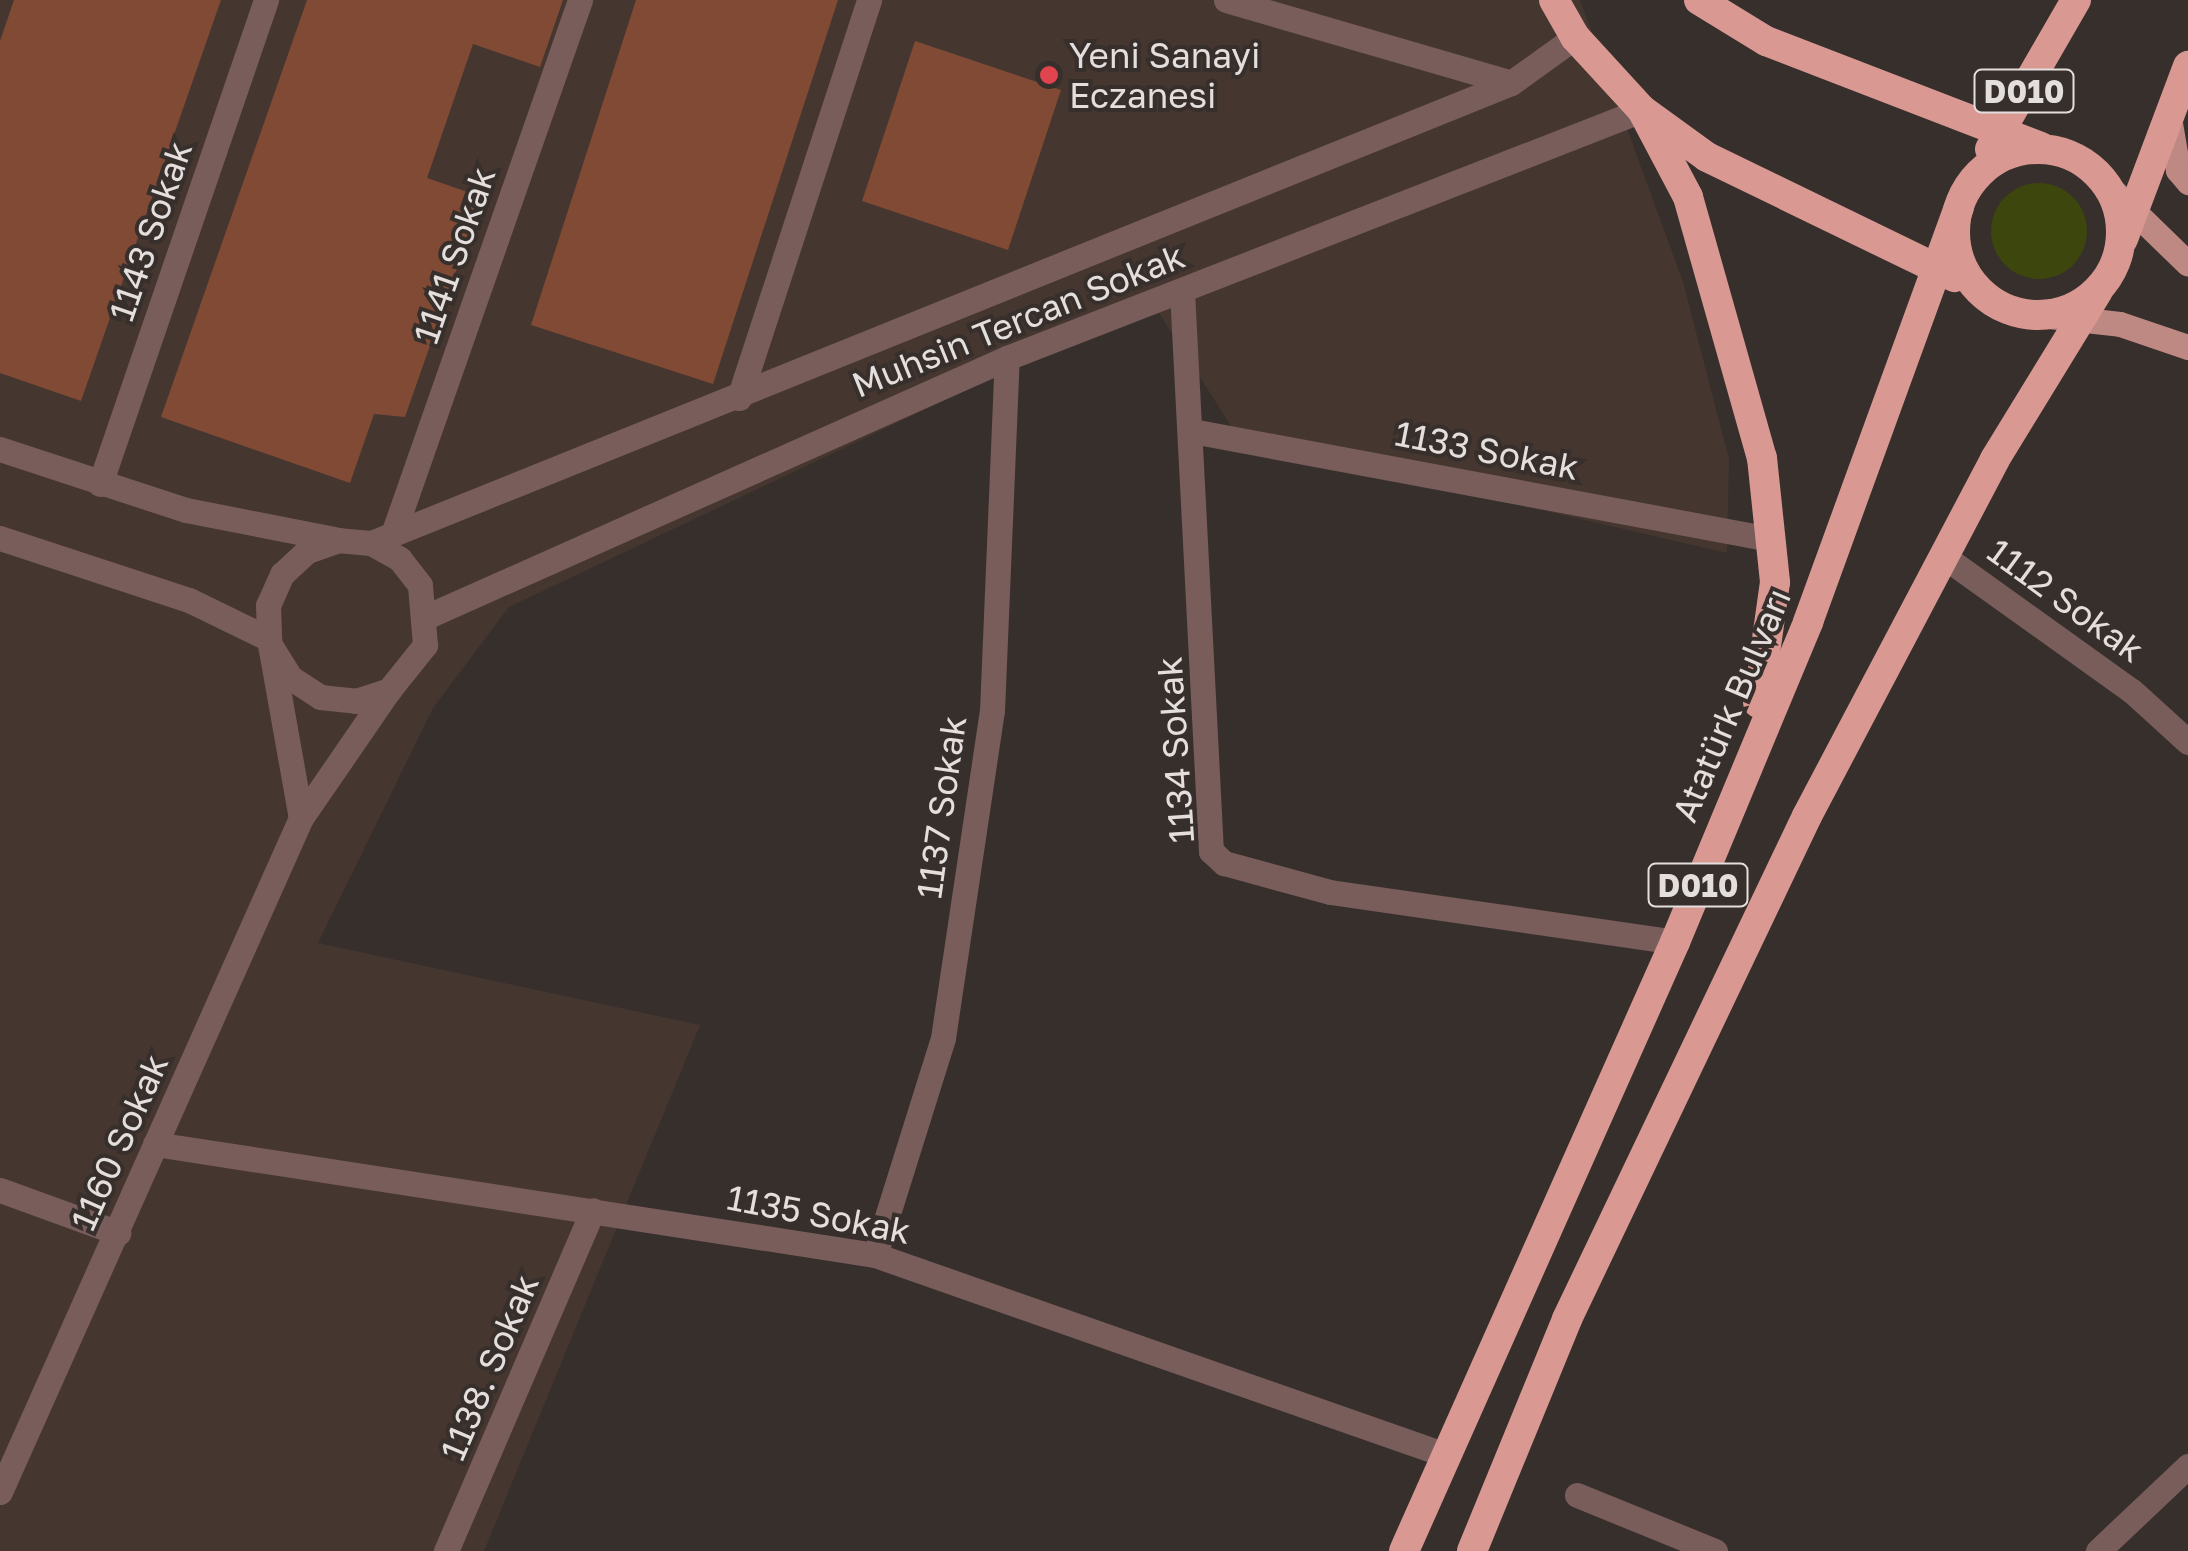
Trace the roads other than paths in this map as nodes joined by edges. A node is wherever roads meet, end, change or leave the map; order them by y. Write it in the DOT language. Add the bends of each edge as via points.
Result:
graph roads {
  1 [pos="266,0"];
  2 [pos="580,0"];
  3 [pos="869,0"];
  4 [pos="1226,0"];
  5 [pos="1554,0"];
  6 [pos="1699,0"];
  7 [pos="2076,0"];
  8 [pos="1574,37"];
  9 [pos="2188,66"];
  10 [pos="1510,83"];
  11 [pos="1642,110"];
  12 [pos="2170,110"];
  13 [pos="2000,132"];
  14 [pos="2043,148"];
  15 [pos="2188,182"];
  16 [pos="2111,189"];
  17 [pos="1965,194"];
  18 [pos="2133,213"];
  19 [pos="2122,242"];
  20 [pos="2188,264"];
  21 [pos="1936,269"];
  22 [pos="1974,286"];
  23 [pos="1182,291"];
  24 [pos="2098,291"];
  25 [pos="2048,316"];
  26 [pos="2080,320"];
  27 [pos="2188,346"];
  28 [pos="1007,358"];
  29 [pos="739,398"];
  30 [pos="1192,431"];
  31 [pos="0,449"];
  32 [pos="100,484"];
  33 [pos="0,538"];
  34 [pos="382,538"];
  35 [pos="1770,539"];
  36 [pos="339,540"];
  37 [pos="1946,558"];
  38 [pos="428,616"];
  39 [pos="270,644"];
  40 [pos="389,690"];
  41 [pos="2188,742"];
  42 [pos="1729,805"];
  43 [pos="300,818"];
  44 [pos="1676,942"];
  45 [pos="155,1144"];
  46 [pos="0,1190"];
  47 [pos="593,1210"];
  48 [pos="118,1233"];
  49 [pos="876,1254"];
  50 [pos="1444,1454"];
  51 [pos="2188,1466"];
  52 [pos="0,1492"];
  53 [pos="1577,1495"];
  54 [pos="446,1551"];
  55 [pos="1404,1551"];
  56 [pos="1472,1551"];
  57 [pos="1714,1551"];
  58 [pos="2098,1551"];
  1 -- 32 [label="street, 1143 Sokak"];
  2 -- 34 [label="street, 1141 Sokak"];
  3 -- 29 [label="street"];
  4 -- 10 [label="street"];
  5 -- 8 [label="highway"];
  6 -- 13 [label="highway" via="1766,41"];
  7 -- 13 [label="highway, Atatürk Bulvarı / D010"];
  8 -- 10 [label="street, Muhsin Tercan Sokak"];
  8 -- 11 [label="highway"];
  9 -- 12 [label="highway"];
  10 -- 29 [label="street, Muhsin Tercan Sokak"];
  11 -- 21 [label="highway" via="1707,157"];
  11 -- 23 [label="street, Muhsin Tercan Sokak"];
  11 -- 35 [label="highway" via="1688,198 1721,304 1762,458"];
  12 -- 15 [label="main road" via="2171,143"];
  12 -- 18 [label="highway"];
  13 -- 14 [label="highway"];
  13 -- 17 [label="highway, Atatürk Bulvarı / D010"];
  14 -- 16 [label="highway" via="2093,168"];
  14 -- 17 [label="highway" via="2003,156"];
  16 -- 18 [label="main road"];
  16 -- 19 [label="highway"];
  17 -- 21 [label="highway, Atatürk Bulvarı / D010"];
  17 -- 22 [label="highway" via="1960,262"];
  18 -- 19 [label="highway"];
  18 -- 20 [label="main road"];
  19 -- 24 [label="highway"];
  21 -- 22 [label="highway"];
  21 -- 42 [label="highway, Atatürk Bulvarı / D010" via="1808,622"];
  22 -- 25 [label="highway" via="2008,310"];
  23 -- 28 [label="street, Muhsin Tercan Sokak"];
  23 -- 30 [label="street, 1134 Sokak"];
  24 -- 25 [label="highway"];
  24 -- 26 [label="highway, D010"];
  25 -- 26 [label="main road"];
  26 -- 27 [label="main road"];
  26 -- 37 [label="highway, D010" via="2025,405"];
  28 -- 38 [label="street, Muhsin Tercan Sokak"];
  28 -- 49 [label="street, 1137 Sokak" via="989,730 942,1038"];
  29 -- 34 [label="street, Muhsin Tercan Sokak"];
  30 -- 35 [label="street, 1133 Sokak"];
  30 -- 44 [label="street, 1134 Sokak" via="1211,851 1224,863 1330,892"];
  31 -- 32 [label="street"];
  32 -- 36 [label="street"];
  33 -- 39 [label="street" via="190,600"];
  34 -- 36 [label="street"];
  34 -- 38 [label="street" via="420,584"];
  35 -- 42 [label="highway" via="1775,582 1764,680"];
  36 -- 39 [label="street" via="307,551 282,574 268,606"];
  37 -- 41 [label="street, 1112 Sokak" via="2132,690"];
  37 -- 56 [label="highway, D010" via="1790,852 1567,1319"];
  38 -- 40 [label="street" via="425,645"];
  39 -- 40 [label="street" via="291,678 320,697 356,701"];
  39 -- 43 [label="street"];
  40 -- 43 [label="street, 1160 Sokak"];
  42 -- 44 [label="highway, Atatürk Bulvarı / D010"];
  43 -- 45 [label="street, 1160 Sokak"];
  44 -- 50 [label="highway, Atatürk Bulvarı / D010"];
  45 -- 47 [label="street, 1135 Sokak"];
  45 -- 48 [label="street, 1160 Sokak"];
  46 -- 48 [label="street"];
  47 -- 49 [label="street, 1135 Sokak"];
  47 -- 54 [label="street, 1138. Sokak"];
  48 -- 52 [label="street, 1160 Sokak"];
  49 -- 50 [label="street, 1135 Sokak"];
  50 -- 55 [label="highway, Atatürk Bulvarı / D010"];
  51 -- 58 [label="street"];
  53 -- 57 [label="street"];
}
